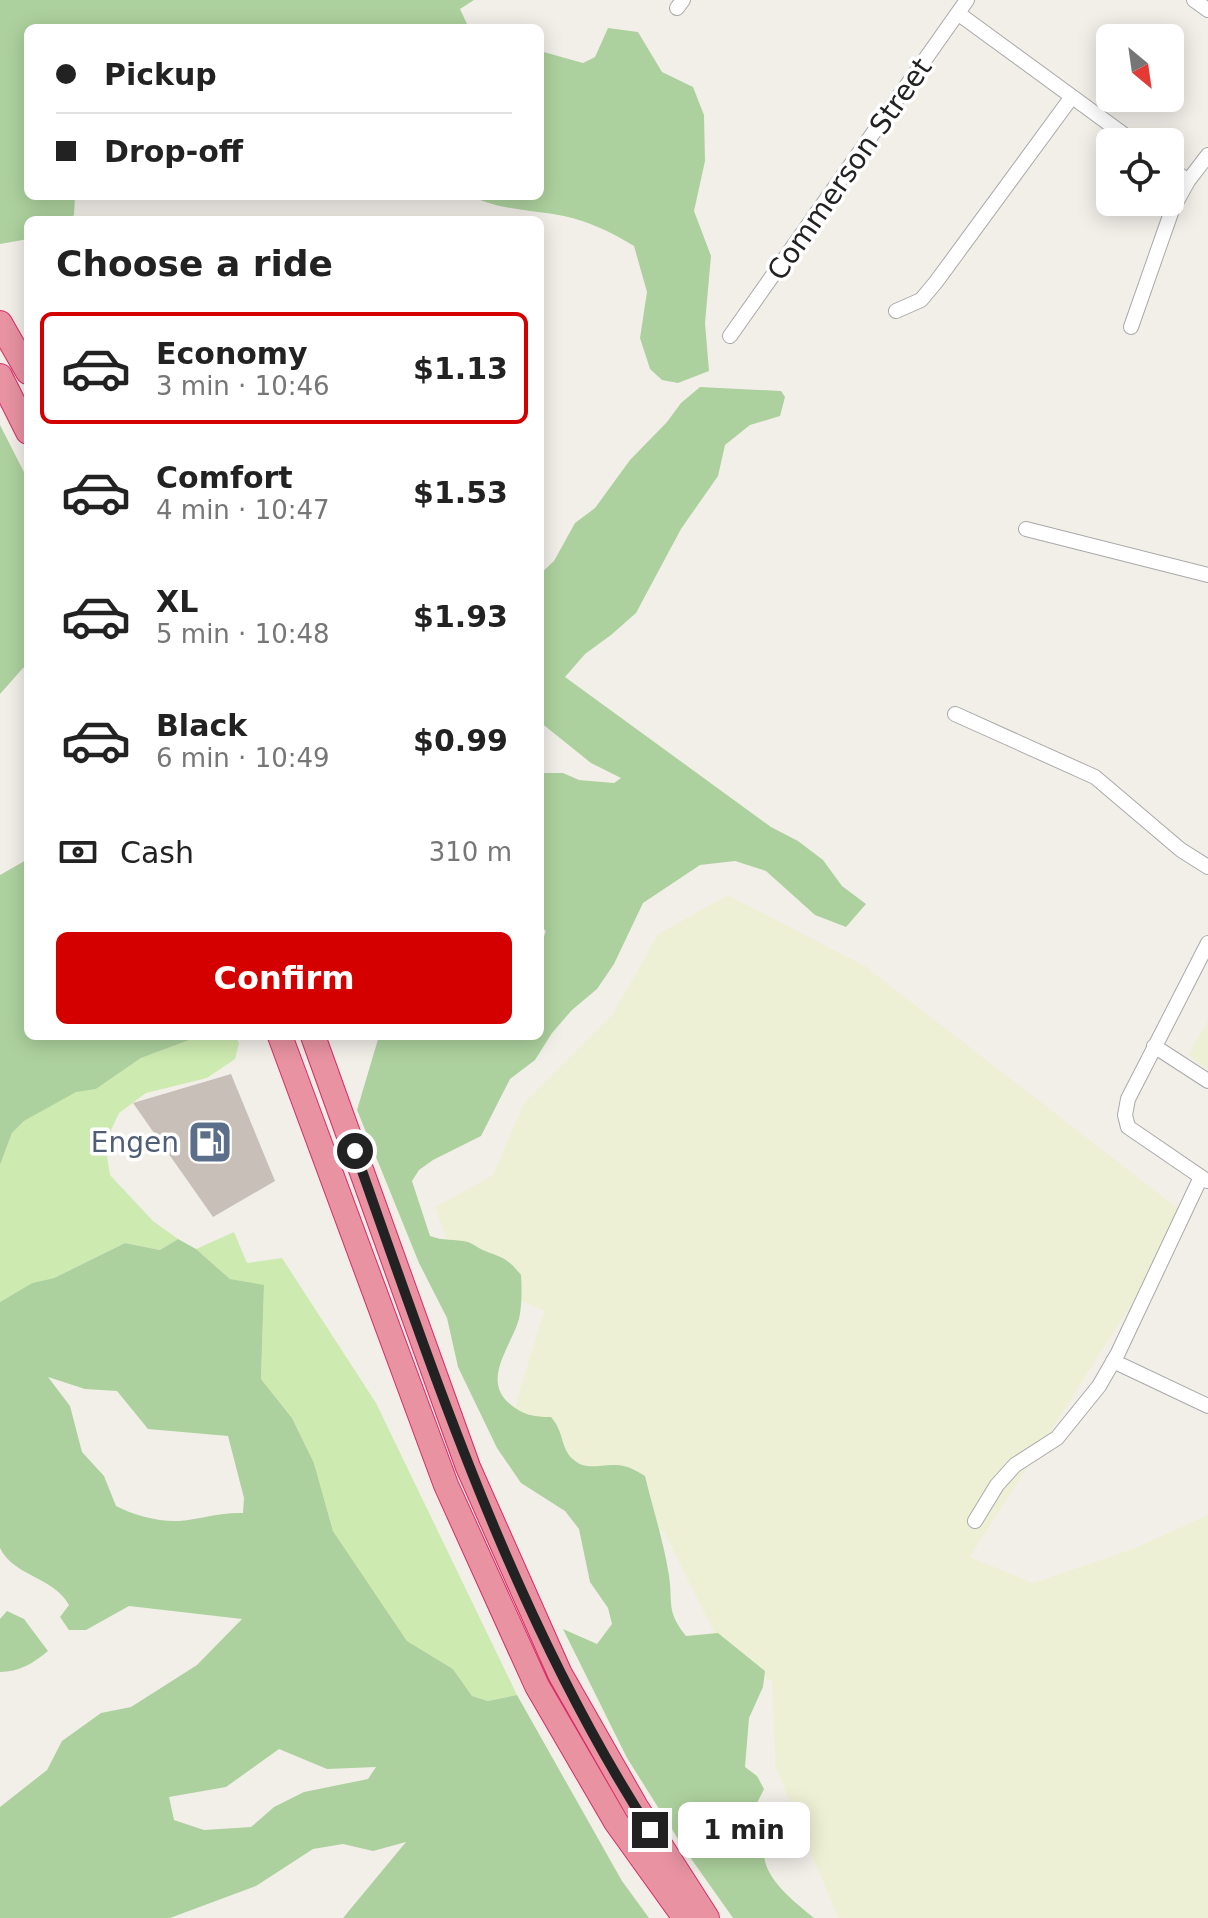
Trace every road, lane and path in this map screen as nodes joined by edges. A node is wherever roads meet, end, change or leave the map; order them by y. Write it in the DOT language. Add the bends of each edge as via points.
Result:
graph roads {
  1 [pos="967,0"];
  2 [pos="1194,0"];
  3 [pos="1208,10"];
  4 [pos="959,14"];
  5 [pos="1071,98"];
  6 [pos="1114,128"];
  7 [pos="1208,155"];
  8 [pos="1184,178"];
  9 [pos="1188,181"];
  10 [pos="896,311"];
  11 [pos="0,323"];
  12 [pos="1131,327"];
  13 [pos="730,336"];
  14 [pos="24,365"];
  15 [pos="0,376"];
  16 [pos="24,424"];
  17 [pos="1026,529"];
  18 [pos="1208,575"];
  19 [pos="955,714"];
  20 [pos="1208,867"];
  21 [pos="1208,943"];
  22 [pos="281,1040"];
  23 [pos="314,1040"];
  24 [pos="1154,1046"];
  25 [pos="1208,1081"];
  26 [pos="1205,1179"];
  27 [pos="1113,1361"];
  28 [pos="1208,1406"];
  29 [pos="975,1521"];
  30 [pos="685,1918"];
  31 [pos="707,1918"];
  1 -- 4 [label="street, Commerson Street"];
  2 -- 3 [label="street"];
  4 -- 5 [label="street"];
  4 -- 13 [label="street, Commerson Street"];
  5 -- 6 [label="street"];
  5 -- 10 [label="street" via="936,282 921,300"];
  7 -- 9 [label="street"];
  8 -- 9 [label="street"];
  9 -- 12 [label="street" via="1172,210"];
  11 -- 14 [label="highway"];
  15 -- 16 [label="highway"];
  17 -- 18 [label="street"];
  19 -- 20 [label="street" via="1095,777"];
  21 -- 24 [label="street"];
  22 -- 30 [label="highway" via="446,1485 537,1686 616,1822"];
  23 -- 31 [label="highway" via="474,1481 560,1674"];
  24 -- 25 [label="street"];
  24 -- 26 [label="street" via="1128,1099 1128,1127"];
  26 -- 27 [label="street"];
  27 -- 28 [label="street"];
  27 -- 29 [label="street" via="1057,1438 1015,1465"];
}
